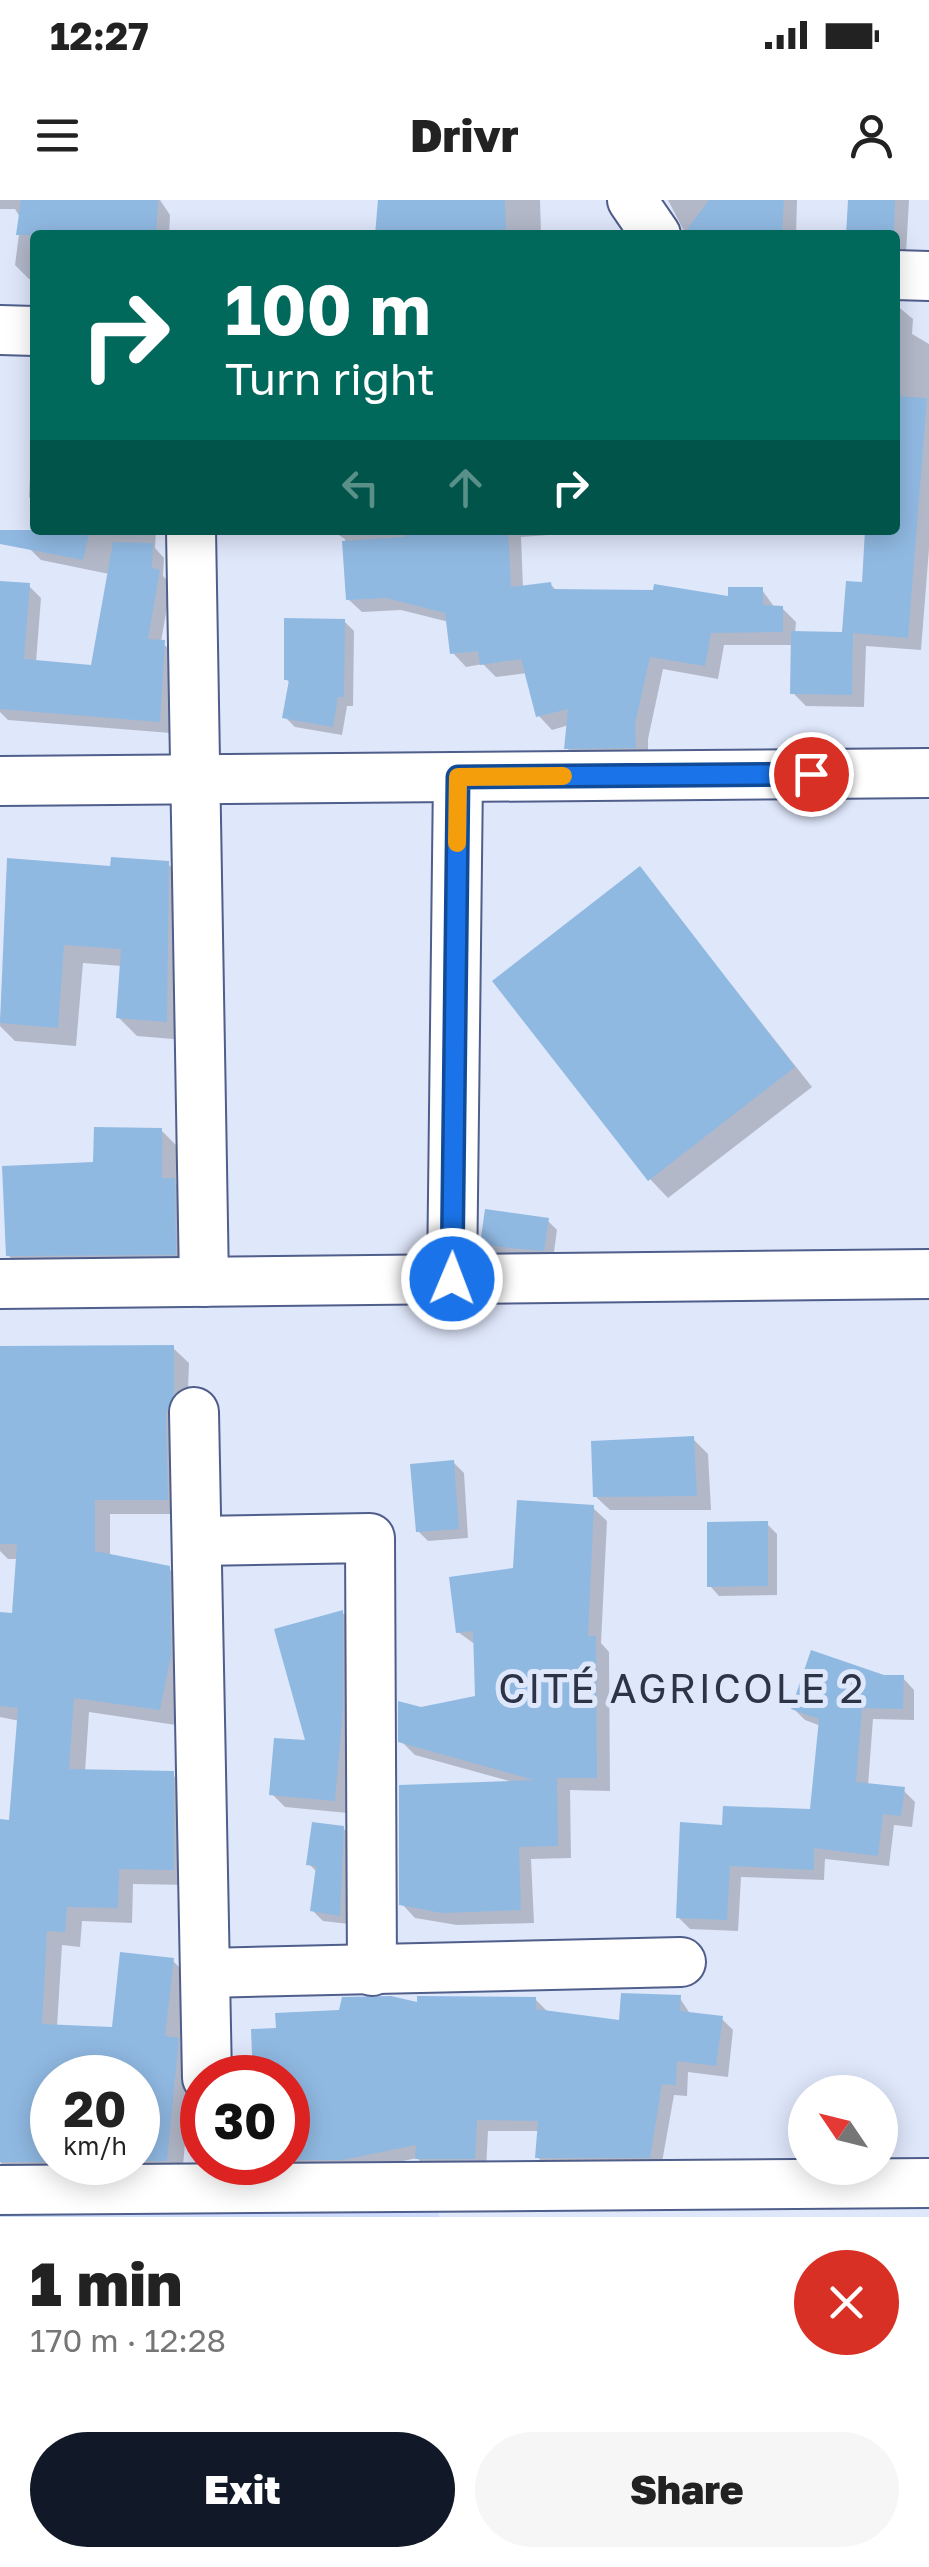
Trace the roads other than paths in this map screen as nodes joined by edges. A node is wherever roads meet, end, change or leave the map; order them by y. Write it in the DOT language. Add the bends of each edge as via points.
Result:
graph roads {
  1 [pos="632,200"];
  2 [pos="653,230"];
  3 [pos="900,275"];
  4 [pos="929,276"];
  5 [pos="0,330"];
  6 [pos="30,331"];
  7 [pos="191,535"];
  8 [pos="929,774"];
  9 [pos="458,777"];
  10 [pos="198,780"];
  11 [pos="0,781"];
  12 [pos="929,1274"];
  13 [pos="452,1279"];
  14 [pos="204,1282"];
  15 [pos="0,1284"];
  16 [pos="194,1412"];
  17 [pos="196,1542"];
  18 [pos="681,1962"];
  19 [pos="372,1971"];
  20 [pos="205,1973"];
  21 [pos="207,2055"];
  22 [pos="180,2177"];
  23 [pos="929,2183"];
  24 [pos="310,2185"];
  25 [pos="0,2190"];
  26 [pos="469,2201"];
  1 -- 2 [label="street"];
  3 -- 4 [label="street"];
  5 -- 6 [label="street"];
  7 -- 10 [label="street"];
  8 -- 9 [label="street"];
  9 -- 10 [label="street"];
  9 -- 13 [label="street"];
  10 -- 11 [label="street"];
  10 -- 14 [label="street"];
  12 -- 13 [label="street"];
  13 -- 14 [label="street"];
  14 -- 15 [label="street"];
  16 -- 17 [label="street"];
  17 -- 19 [label="street" via="370,1538"];
  17 -- 20 [label="street"];
  18 -- 19 [label="street"];
  19 -- 20 [label="street"];
  20 -- 21 [label="street"];
  22 -- 25 [label="street"];
  23 -- 26 [label="street"];
  24 -- 26 [label="street"];
}
